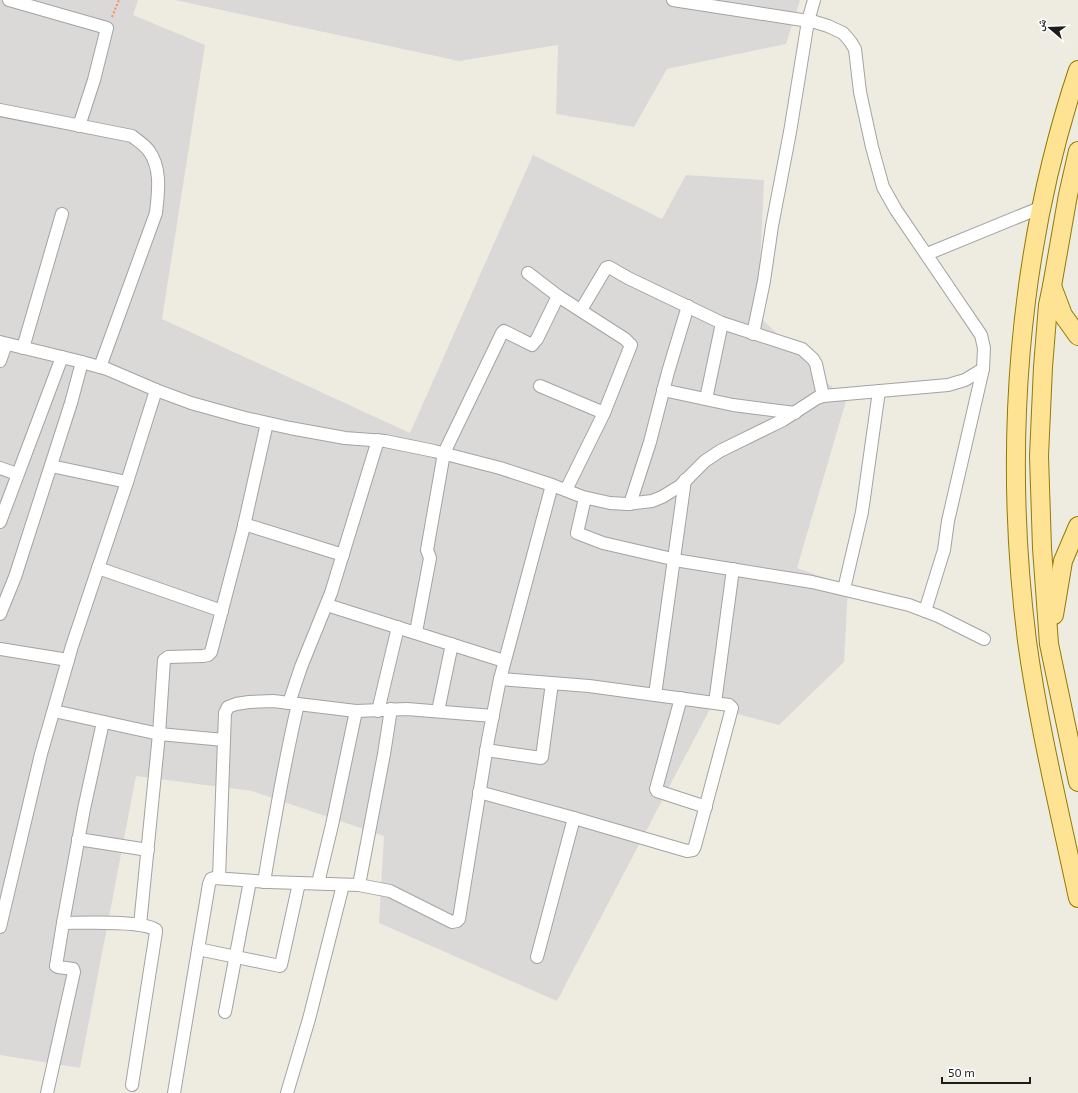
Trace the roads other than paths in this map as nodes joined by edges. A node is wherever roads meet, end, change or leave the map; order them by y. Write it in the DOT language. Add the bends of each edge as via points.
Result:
graph roads {
  1 [pos="9,0"];
  2 [pos="673,0"];
  3 [pos="814,0"];
  4 [pos="808,21"];
  5 [pos="1078,70"];
  6 [pos="0,110"];
  7 [pos="79,126"];
  8 [pos="1078,151"];
  9 [pos="1042,207"];
  10 [pos="62,214"];
  11 [pos="927,254"];
  12 [pos="528,273"];
  13 [pos="1052,286"];
  14 [pos="558,296"];
  15 [pos="688,306"];
  16 [pos="581,310"];
  17 [pos="722,323"];
  18 [pos="753,334"];
  19 [pos="1078,336"];
  20 [pos="3,343"];
  21 [pos="23,348"];
  22 [pos="62,357"];
  23 [pos="0,360"];
  24 [pos="82,362"];
  25 [pos="100,367"];
  26 [pos="983,369"];
  27 [pos="540,386"];
  28 [pos="156,390"];
  29 [pos="663,390"];
  30 [pos="879,391"];
  31 [pos="822,396"];
  32 [pos="706,399"];
  33 [pos="604,413"];
  34 [pos="795,413"];
  35 [pos="267,423"];
  36 [pos="378,440"];
  37 [pos="444,453"];
  38 [pos="51,466"];
  39 [pos="0,468"];
  40 [pos="17,474"];
  41 [pos="685,480"];
  42 [pos="127,482"];
  43 [pos="552,485"];
  44 [pos="566,490"];
  45 [pos="585,498"];
  46 [pos="630,504"];
  47 [pos="0,522"];
  48 [pos="244,524"];
  49 [pos="1078,526"];
  50 [pos="343,555"];
  51 [pos="674,559"];
  52 [pos="98,568"];
  53 [pos="733,569"];
  54 [pos="5,589"];
  55 [pos="844,589"];
  56 [pos="327,604"];
  57 [pos="222,611"];
  58 [pos="925,611"];
  59 [pos="0,614"];
  60 [pos="398,627"];
  61 [pos="416,632"];
  62 [pos="984,639"];
  63 [pos="452,644"];
  64 [pos="1049,644"];
  65 [pos="0,650"];
  66 [pos="68,660"];
  67 [pos="504,661"];
  68 [pos="500,679"];
  69 [pos="552,683"];
  70 [pos="656,695"];
  71 [pos="681,698"];
  72 [pos="715,703"];
  73 [pos="293,704"];
  74 [pos="391,709"];
  75 [pos="378,710"];
  76 [pos="54,711"];
  77 [pos="356,711"];
  78 [pos="438,711"];
  79 [pos="493,716"];
  80 [pos="102,722"];
  81 [pos="159,734"];
  82 [pos="224,740"];
  83 [pos="486,750"];
  84 [pos="1078,782"];
  85 [pos="479,792"];
  86 [pos="706,807"];
  87 [pos="574,818"];
  88 [pos="78,840"];
  89 [pos="148,850"];
  90 [pos="219,878"];
  91 [pos="250,881"];
  92 [pos="264,882"];
  93 [pos="299,883"];
  94 [pos="318,883"];
  95 [pos="343,885"];
  96 [pos="359,885"];
  97 [pos="1078,898"];
  98 [pos="63,923"];
  99 [pos="140,925"];
  100 [pos="0,927"];
  101 [pos="198,949"];
  102 [pos="236,956"];
  103 [pos="537,957"];
  104 [pos="226,1012"];
  105 [pos="132,1085"];
  106 [pos="47,1093"];
  107 [pos="174,1093"];
  108 [pos="287,1093"];
  1 -- 7 [label="street" via="107,28"];
  2 -- 4 [label="street"];
  3 -- 4 [label="street"];
  4 -- 11 [label="street" via="843,33 855,49 860,92 883,187"];
  4 -- 18 [label="street"];
  5 -- 9 [label="main road" via="1055,147"];
  6 -- 7 [label="street"];
  7 -- 25 [label="street" via="132,136 149,151 156,166 159,189 156,213"];
  8 -- 13 [label="main road"];
  9 -- 11 [label="street"];
  9 -- 97 [label="main road" via="1029,278 1019,373 1015,457 1018,551 1035,690"];
  10 -- 21 [label="street"];
  11 -- 26 [label="street" via="981,335 984,348"];
  12 -- 14 [label="street"];
  13 -- 19 [label="main road" via="1063,315"];
  13 -- 64 [label="main road" via="1043,367 1039,456"];
  14 -- 16 [label="street"];
  14 -- 37 [label="street" via="534,344 504,331 502,333"];
  15 -- 16 [label="street" via="608,267"];
  15 -- 17 [label="street"];
  15 -- 29 [label="street"];
  16 -- 33 [label="street" via="631,345"];
  17 -- 18 [label="street"];
  17 -- 32 [label="street"];
  18 -- 31 [label="street" via="802,349 816,364"];
  20 -- 21 [label="street"];
  20 -- 23 [label="street"];
  21 -- 22 [label="street"];
  22 -- 24 [label="street"];
  22 -- 40 [label="street"];
  24 -- 25 [label="street"];
  24 -- 38 [label="street"];
  25 -- 28 [label="street"];
  26 -- 30 [label="street" via="965,380 948,385"];
  26 -- 58 [label="street" via="948,521 944,550"];
  27 -- 33 [label="street"];
  28 -- 35 [label="street" via="191,403"];
  28 -- 42 [label="street"];
  29 -- 32 [label="street"];
  29 -- 46 [label="street"];
  30 -- 31 [label="street"];
  30 -- 55 [label="street" via="862,512"];
  31 -- 34 [label="street"];
  32 -- 34 [label="street"];
  33 -- 44 [label="street"];
  34 -- 41 [label="street" via="720,451"];
  35 -- 36 [label="street" via="345,438"];
  35 -- 48 [label="street"];
  36 -- 37 [label="street"];
  36 -- 50 [label="street"];
  37 -- 43 [label="street"];
  37 -- 61 [label="street" via="427,550 430,558"];
  38 -- 42 [label="street"];
  38 -- 54 [label="street" via="15,577"];
  39 -- 40 [label="street"];
  40 -- 47 [label="street"];
  41 -- 46 [label="street" via="675,490 662,497"];
  41 -- 51 [label="street"];
  42 -- 52 [label="street"];
  43 -- 44 [label="street"];
  43 -- 67 [label="street"];
  44 -- 45 [label="street"];
  45 -- 46 [label="street" via="610,504"];
  45 -- 51 [label="street" via="577,533 603,543"];
  48 -- 50 [label="street"];
  48 -- 57 [label="street"];
  49 -- 64 [label="main road" via="1063,561"];
  50 -- 56 [label="street"];
  51 -- 53 [label="street"];
  51 -- 70 [label="street"];
  52 -- 57 [label="street"];
  52 -- 66 [label="street"];
  53 -- 55 [label="street"];
  53 -- 72 [label="street"];
  54 -- 59 [label="street"];
  55 -- 58 [label="street"];
  56 -- 60 [label="street"];
  56 -- 73 [label="street" via="301,667"];
  57 -- 81 [label="street" via="208,655 164,660"];
  58 -- 62 [label="street"];
  60 -- 61 [label="street"];
  60 -- 75 [label="street"];
  61 -- 63 [label="street"];
  63 -- 67 [label="street"];
  63 -- 78 [label="street"];
  64 -- 84 [label="main road"];
  65 -- 66 [label="street"];
  66 -- 76 [label="street"];
  67 -- 68 [label="street"];
  68 -- 69 [label="street"];
  68 -- 79 [label="street"];
  69 -- 70 [label="street"];
  69 -- 83 [label="street" via="542,757"];
  70 -- 71 [label="street"];
  71 -- 72 [label="street"];
  71 -- 86 [label="street" via="656,789"];
  72 -- 86 [label="street" via="732,708"];
  73 -- 77 [label="street"];
  73 -- 82 [label="street" via="249,702 228,707 225,713"];
  73 -- 92 [label="street"];
  74 -- 75 [label="street"];
  74 -- 78 [label="street"];
  74 -- 96 [label="street"];
  75 -- 77 [label="street"];
  76 -- 80 [label="street"];
  76 -- 100 [label="street" via="41,754"];
  77 -- 94 [label="street"];
  78 -- 79 [label="street"];
  79 -- 83 [label="street"];
  80 -- 81 [label="street"];
  80 -- 88 [label="street"];
  81 -- 82 [label="street"];
  81 -- 89 [label="street"];
  82 -- 90 [label="street"];
  83 -- 85 [label="street"];
  85 -- 87 [label="street"];
  85 -- 96 [label="street" via="457,921 452,922 390,891"];
  86 -- 87 [label="street" via="695,846 693,850 687,851"];
  87 -- 103 [label="street"];
  88 -- 89 [label="street"];
  88 -- 98 [label="street"];
  89 -- 99 [label="street"];
  90 -- 91 [label="street"];
  90 -- 101 [label="street" via="211,879 209,884"];
  91 -- 92 [label="street"];
  91 -- 102 [label="street"];
  92 -- 93 [label="street"];
  93 -- 94 [label="street"];
  93 -- 102 [label="street" via="281,965"];
  94 -- 95 [label="street"];
  95 -- 96 [label="street"];
  95 -- 108 [label="street" via="309,1020"];
  98 -- 99 [label="street"];
  98 -- 106 [label="street" via="56,966 73,969 74,972"];
  99 -- 105 [label="street" via="154,928 156,932"];
  101 -- 102 [label="street"];
  101 -- 107 [label="street"];
  102 -- 104 [label="street"];
}
